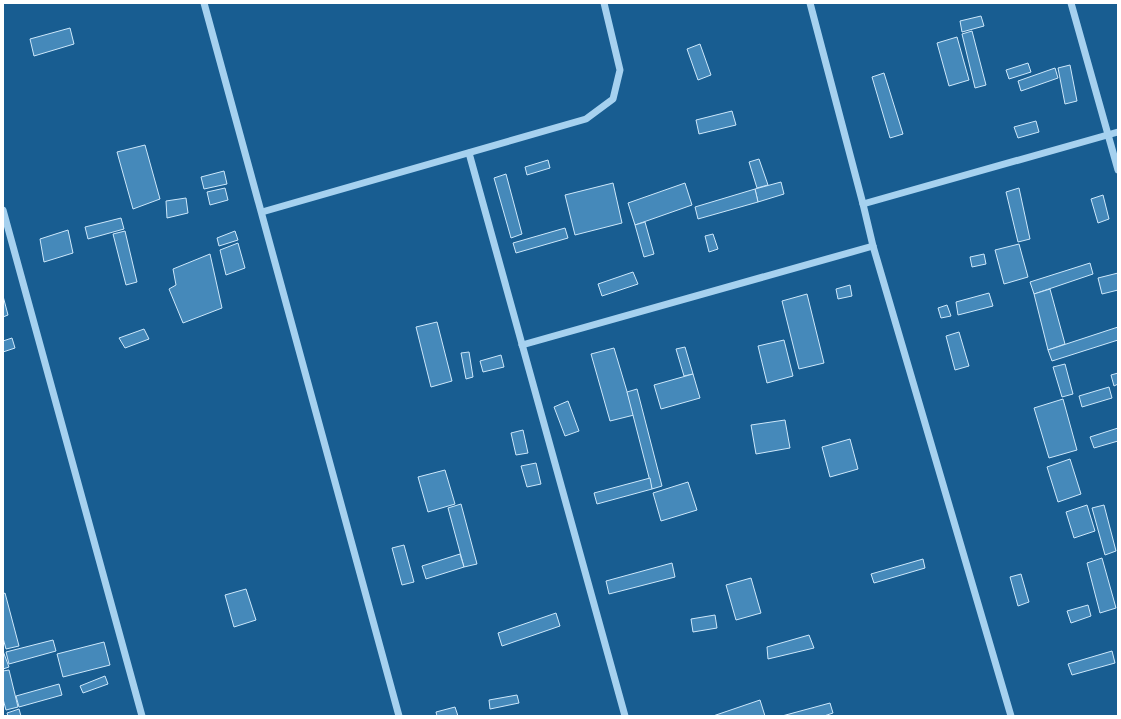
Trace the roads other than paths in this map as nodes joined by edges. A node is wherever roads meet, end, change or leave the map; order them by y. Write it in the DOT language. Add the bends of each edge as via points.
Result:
graph roads {
  1 [pos="204,3"];
  2 [pos="604,3"];
  3 [pos="810,3"];
  4 [pos="1071,3"];
  5 [pos="1118,132"];
  6 [pos="1109,134"];
  7 [pos="469,153"];
  8 [pos="1118,170"];
  9 [pos="863,204"];
  10 [pos="3,210"];
  11 [pos="262,212"];
  12 [pos="873,246"];
  13 [pos="522,345"];
  14 [pos="142,716"];
  15 [pos="399,716"];
  16 [pos="625,716"];
  17 [pos="1011,716"];
  1 -- 11 [label="street"];
  2 -- 7 [label="street" via="620,70 613,99 586,119"];
  3 -- 9 [label="street"];
  4 -- 6 [label="street"];
  5 -- 6 [label="street"];
  6 -- 8 [label="street"];
  6 -- 9 [label="street"];
  7 -- 11 [label="street"];
  7 -- 13 [label="street"];
  9 -- 12 [label="street"];
  10 -- 14 [label="street"];
  11 -- 15 [label="street"];
  12 -- 13 [label="street"];
  12 -- 17 [label="street"];
  13 -- 16 [label="street"];
}
